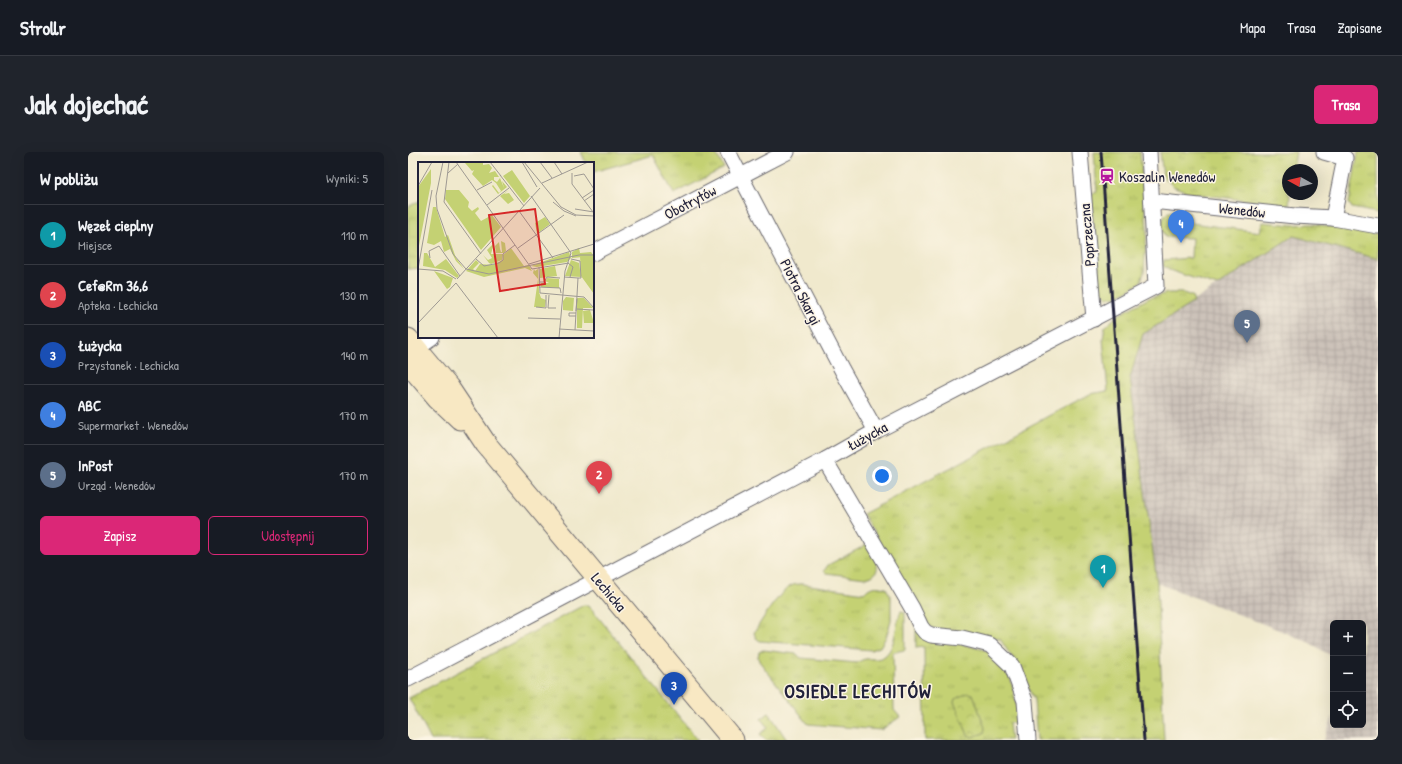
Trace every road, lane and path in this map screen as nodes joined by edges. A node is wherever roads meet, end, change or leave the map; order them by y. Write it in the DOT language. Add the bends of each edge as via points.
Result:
graph roads {
  1 [pos="728,152"];
  2 [pos="787,152"];
  3 [pos="1080,152"];
  4 [pos="1149,152"];
  5 [pos="1324,152"];
  6 [pos="1346,155"];
  7 [pos="741,176"];
  8 [pos="1152,201"];
  9 [pos="1333,218"];
  10 [pos="1378,226"];
  11 [pos="594,252"];
  12 [pos="1094,319"];
  13 [pos="414,348"];
  14 [pos="876,431"];
  15 [pos="825,460"];
  16 [pos="598,579"];
  17 [pos="408,679"];
  18 [pos="733,740"];
  19 [pos="1028,740"];
  1 -- 7 [label="street, Piotra Skargi"];
  2 -- 7 [label="street, Obotrytów"];
  3 -- 12 [label="street, Poprzeczna"];
  4 -- 8 [label="street"];
  5 -- 6 [label="street"];
  6 -- 9 [label="street"];
  7 -- 11 [label="street, Obotrytów"];
  7 -- 14 [label="street, Piotra Skargi"];
  8 -- 9 [label="street, Wenedów"];
  8 -- 12 [label="street, Łużycka" via="1156,286"];
  9 -- 10 [label="street, Wenedów"];
  12 -- 14 [label="street, Łużycka"];
  13 -- 16 [label="street, Lechicka" via="438,398 486,444"];
  14 -- 15 [label="street, Łużycka"];
  15 -- 16 [label="street, Łużycka"];
  15 -- 19 [label="street" via="921,627 931,635 962,638 990,645 1012,666 1025,701"];
  16 -- 17 [label="street, Łużycka"];
  16 -- 18 [label="street, Lechicka"];
}
